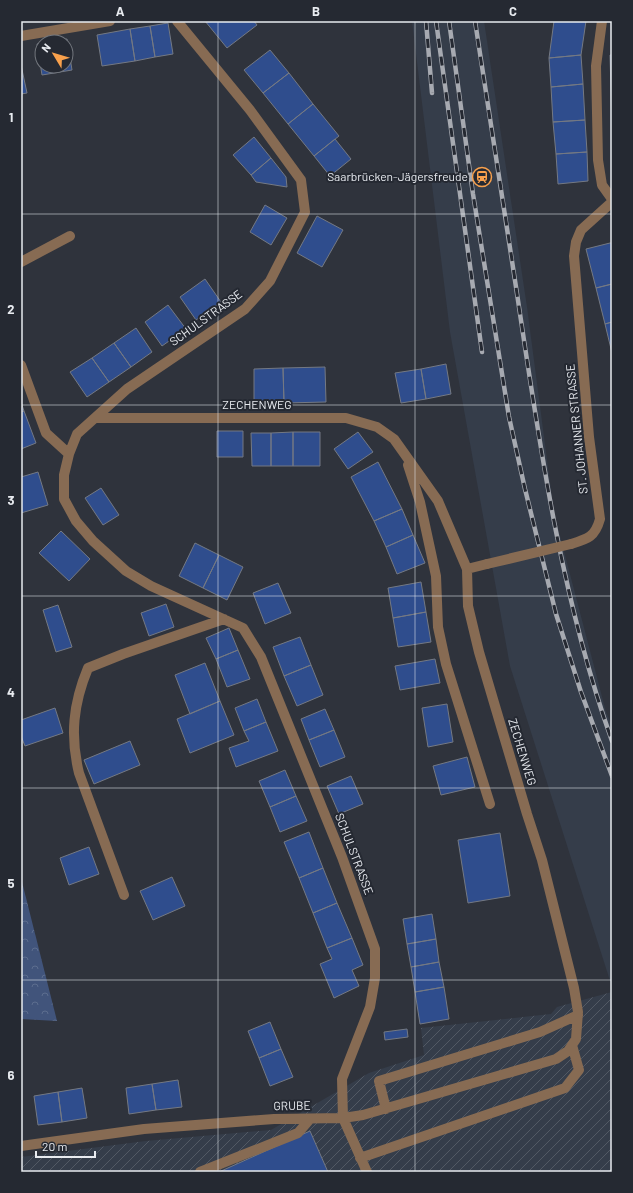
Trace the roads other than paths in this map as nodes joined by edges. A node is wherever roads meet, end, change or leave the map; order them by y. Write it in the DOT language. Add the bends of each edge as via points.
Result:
graph roads {
  1 [pos="110,21"];
  2 [pos="177,21"];
  3 [pos="602,21"];
  4 [pos="21,36"];
  5 [pos="612,200"];
  6 [pos="70,236"];
  7 [pos="21,262"];
  8 [pos="21,365"];
  9 [pos="96,418"];
  10 [pos="69,454"];
  11 [pos="405,456"];
  12 [pos="467,569"];
  13 [pos="224,619"];
  14 [pos="490,804"];
  15 [pos="124,895"];
  16 [pos="578,1015"];
  17 [pos="572,1045"];
  18 [pos="386,1110"];
  19 [pos="343,1118"];
  20 [pos="310,1119"];
  21 [pos="21,1146"];
  22 [pos="360,1158"];
  23 [pos="200,1172"];
  24 [pos="367,1172"];
  1 -- 4 [label="street"];
  2 -- 9 [label="street, SCHULSTRASSE" via="250,110 301,180 305,212 270,281 244,309 128,389"];
  3 -- 5 [label="street, ST. JOHANNER STRASSE" via="596,66 598,160 602,184"];
  5 -- 12 [label="street, ST. JOHANNER STRASSE, bridge" via="581,230 574,256 589,437 600,519 596,531 587,540"];
  6 -- 7 [label="street"];
  8 -- 10 [label="street" via="46,433"];
  9 -- 10 [label="street, SCHULSTRASSE" via="77,434"];
  9 -- 11 [label="street, ZECHENWEG" via="346,418 377,427 394,439"];
  10 -- 13 [label="street, SCHULSTRASSE" via="64,475 64,499 76,521 93,541 126,571 151,586"];
  11 -- 12 [label="street, ZECHENWEG" via="438,501"];
  11 -- 14 [label="street, ZECHENWEG" via="420,502 436,576 438,627 446,664"];
  12 -- 16 [label="street, ZECHENWEG" via="468,606 479,652 542,860 574,988"];
  13 -- 15 [label="street" via="88,668 82,683 74,717 75,755"];
  13 -- 19 [label="street, SCHULSTRASSE" via="243,628 261,657 342,857 375,949 375,978 370,1007 342,1078"];
  16 -- 17 [label="street, ZECHENWEG" via="576,1039"];
  16 -- 18 [label="street" via="540,1032 379,1081"];
  17 -- 18 [label="street, GRUBE" via="556,1059"];
  17 -- 22 [label="street" via="580,1070 565,1088"];
  18 -- 19 [label="street, GRUBE"];
  19 -- 20 [label="street, GRUBE"];
  19 -- 22 [label="street"];
  20 -- 21 [label="street, GRUBE" via="274,1119 144,1130"];
  20 -- 23 [label="street" via="298,1133"];
  22 -- 24 [label="street"];
}
